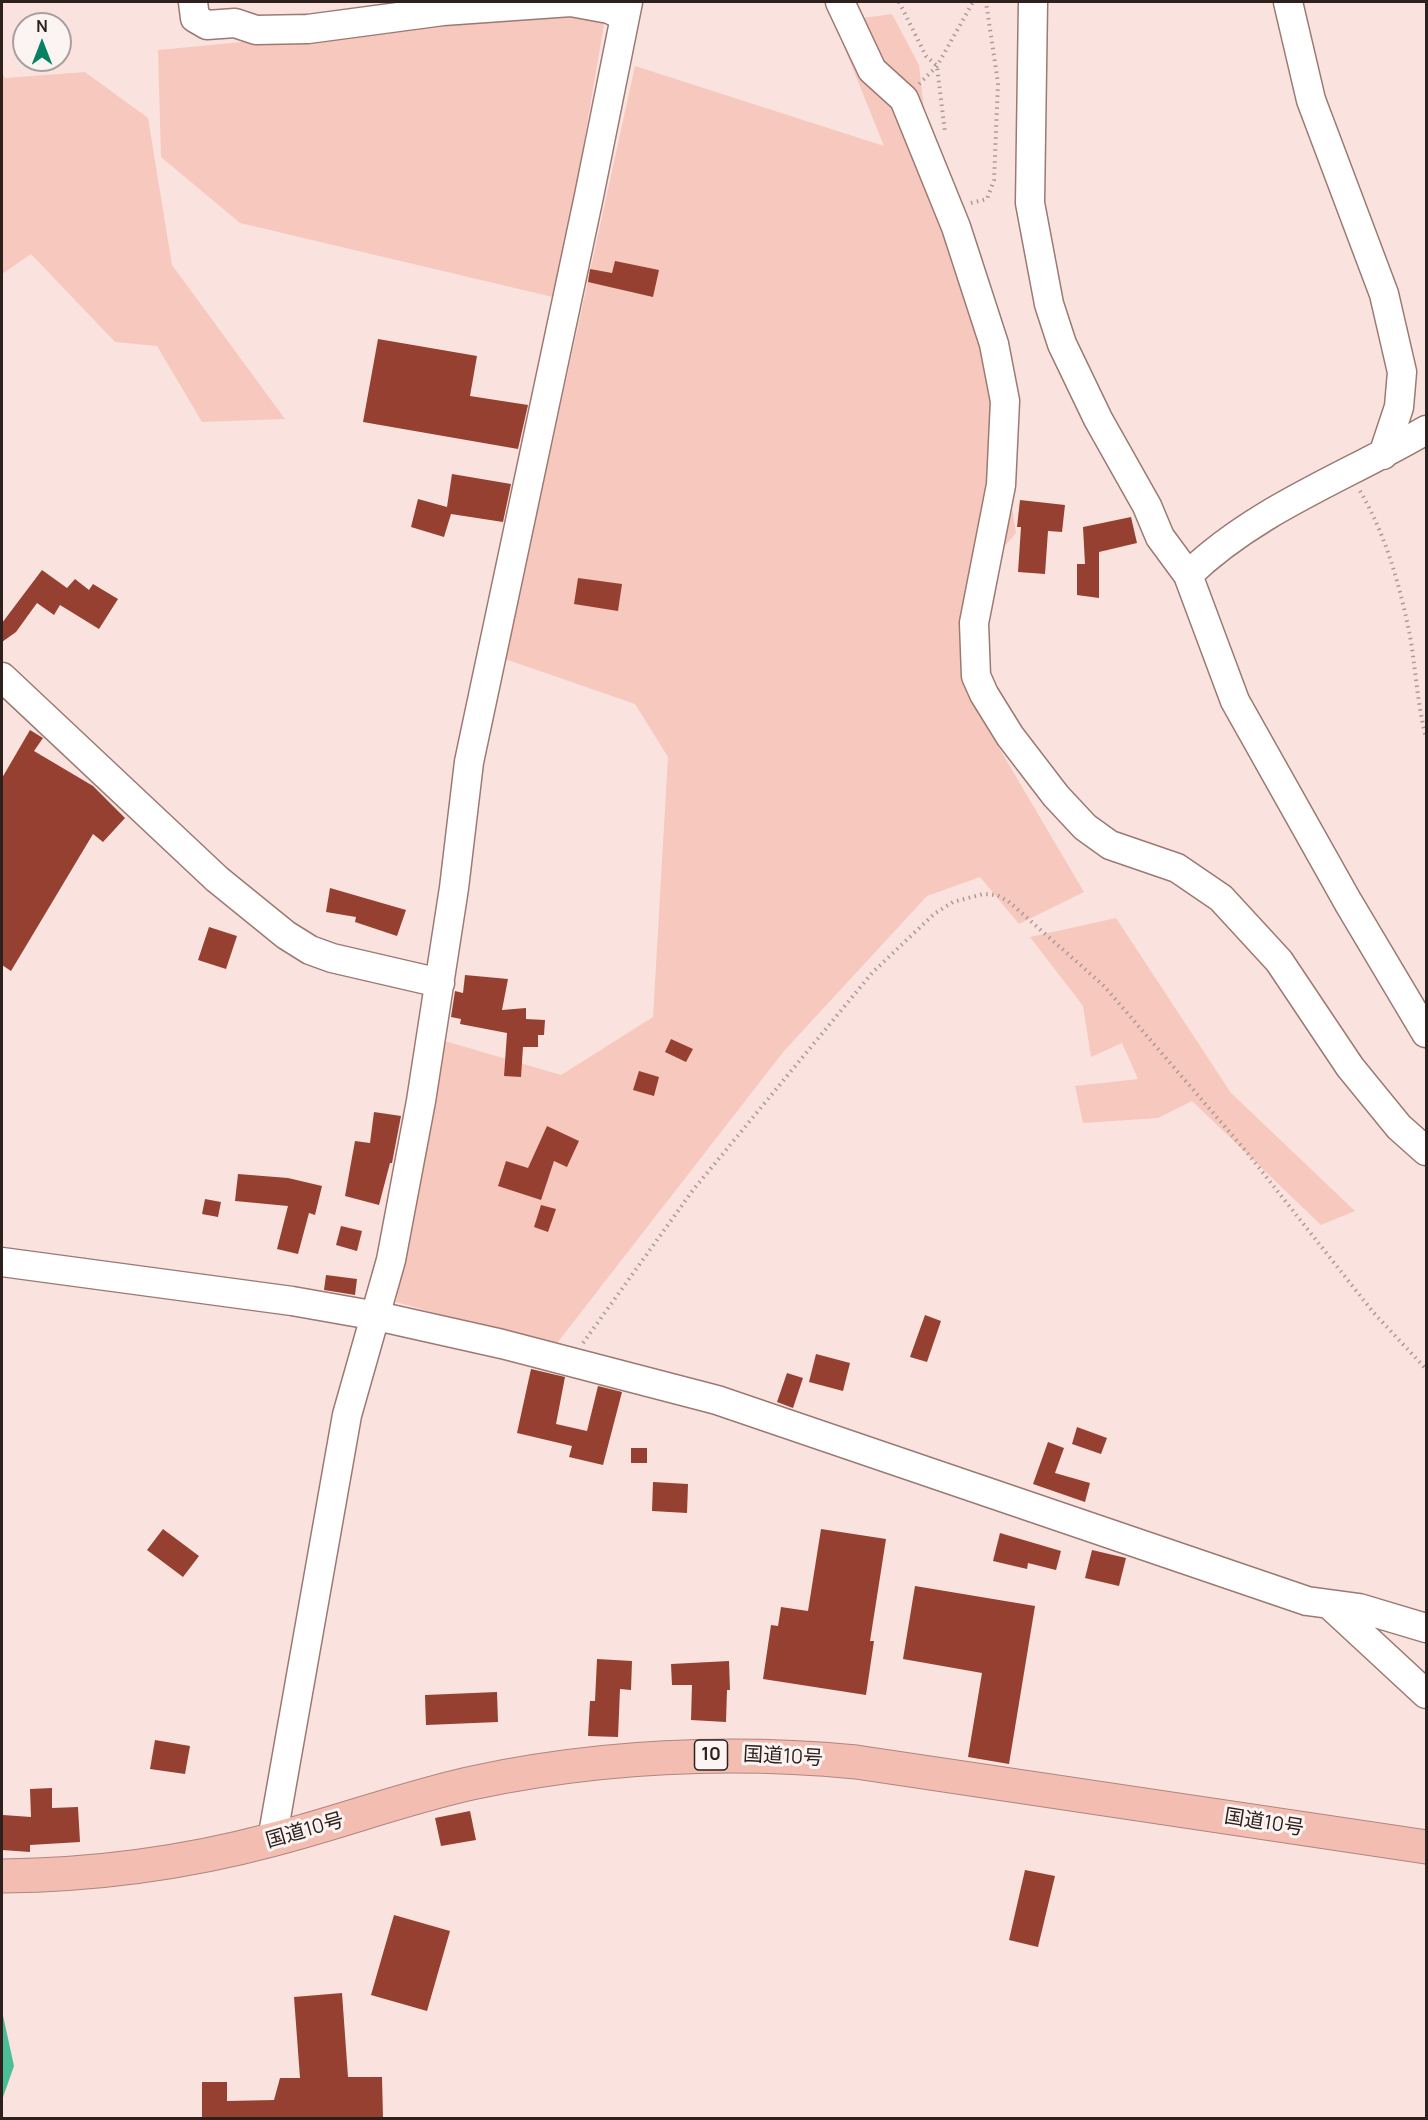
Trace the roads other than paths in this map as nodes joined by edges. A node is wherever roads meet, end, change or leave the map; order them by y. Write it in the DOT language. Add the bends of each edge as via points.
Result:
graph roads {
  1 [pos="193,2"];
  2 [pos="840,2"];
  3 [pos="1033,2"];
  4 [pos="1288,2"];
  5 [pos="626,9"];
  6 [pos="1426,430"];
  7 [pos="1383,455"];
  8 [pos="1188,574"];
  9 [pos="2,677"];
  10 [pos="440,983"];
  11 [pos="1426,1033"];
  12 [pos="1426,1150"];
  13 [pos="2,1262"];
  14 [pos="377,1316"];
  15 [pos="1331,1606"];
  16 [pos="1426,1628"];
  17 [pos="1426,1694"];
  18 [pos="272,1840"];
  19 [pos="1426,1847"];
  20 [pos="2,1876"];
  1 -- 5 [label="street" via="195,18 207,25 235,23 256,30 308,29 443,10 571,2"];
  2 -- 12 [label="street" via="872,70 903,99 956,227 994,344 1005,401 1001,485 975,623 976,676 984,694 1056,796 1085,826 1110,845 1177,868 1221,898 1279,961 1381,1106"];
  3 -- 8 [label="street" via="1030,202 1049,304 1062,344 1098,419 1160,537"];
  4 -- 7 [label="street" via="1311,100 1384,294 1402,372 1400,407"];
  5 -- 10 [label="street" via="469,762"];
  6 -- 7 [label="street"];
  7 -- 8 [label="street" via="1255,523"];
  8 -- 11 [label="street" via="1235,700"];
  9 -- 10 [label="street" via="217,879 286,935 332,958"];
  10 -- 14 [label="street" via="391,1260"];
  13 -- 14 [label="street"];
  14 -- 15 [label="street" via="717,1400 1061,1519"];
  14 -- 18 [label="street" via="347,1415"];
  15 -- 16 [label="street" via="1359,1608"];
  15 -- 17 [label="street"];
  18 -- 19 [label="highway, 国道10号 / 10" via="504,1777 602,1762 741,1755 791,1756 912,1769"];
  18 -- 20 [label="highway, 国道10号 / 10" via="186,1861 131,1869"];
}
